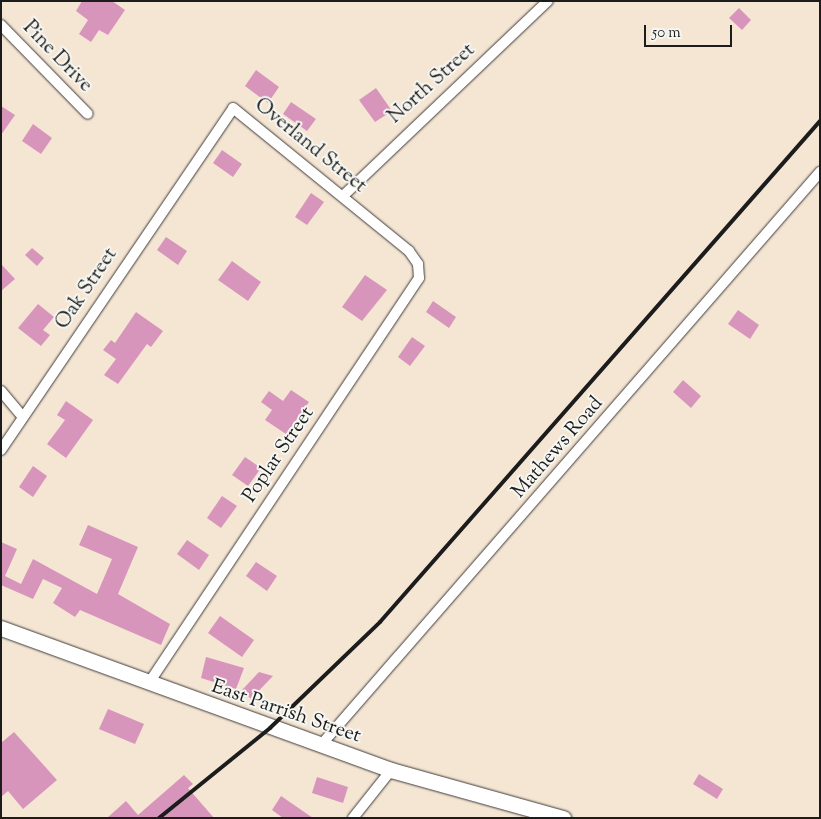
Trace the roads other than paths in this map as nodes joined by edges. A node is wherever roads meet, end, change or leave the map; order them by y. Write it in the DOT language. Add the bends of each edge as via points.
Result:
graph roads {
  1 [pos="548,1"];
  2 [pos="1,25"];
  3 [pos="88,114"];
  4 [pos="202,148"];
  5 [pos="820,172"];
  6 [pos="343,196"];
  7 [pos="402,246"];
  8 [pos="1,391"];
  9 [pos="23,417"];
  10 [pos="1,450"];
  11 [pos="1,628"];
  12 [pos="148,684"];
  13 [pos="321,745"];
  14 [pos="391,770"];
  15 [pos="353,818"];
  16 [pos="563,818"];
  1 -- 6 [label="street, North Street"];
  2 -- 3 [label="street, Pine Drive"];
  4 -- 6 [label="street, Overland Street" via="233,108"];
  4 -- 9 [label="street, Oak Street"];
  5 -- 13 [label="street, Mathews Road"];
  6 -- 7 [label="street, Overland Street"];
  7 -- 12 [label="street, Poplar Street" via="418,264 419,278"];
  8 -- 9 [label="street"];
  9 -- 10 [label="street, Oak Street"];
  11 -- 12 [label="main road, East Parrish Street"];
  12 -- 13 [label="main road, East Parrish Street"];
  13 -- 14 [label="main road, East Parrish Street"];
  14 -- 15 [label="street"];
  14 -- 16 [label="main road, East Parrish Street"];
}
